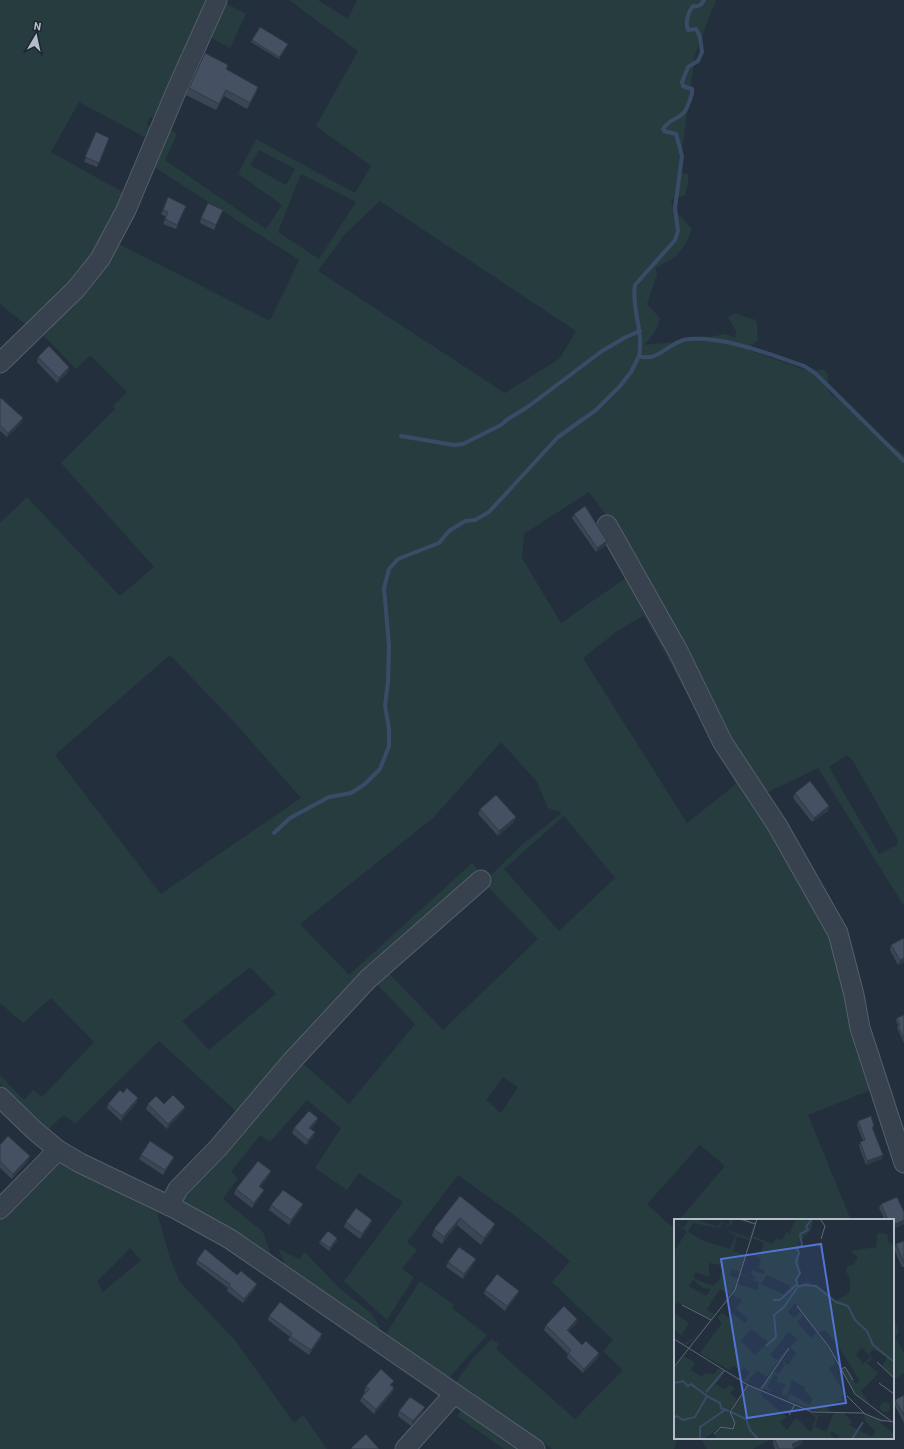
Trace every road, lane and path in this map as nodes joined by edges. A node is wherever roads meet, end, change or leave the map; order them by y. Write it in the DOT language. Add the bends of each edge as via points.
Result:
graph roads {
  1 [pos="217,0"];
  2 [pos="0,363"];
  3 [pos="607,525"];
  4 [pos="481,880"];
  5 [pos="0,1097"];
  6 [pos="58,1150"];
  7 [pos="902,1153"];
  8 [pos="169,1206"];
  9 [pos="0,1209"];
  10 [pos="454,1394"];
  11 [pos="405,1449"];
  12 [pos="535,1449"];
  1 -- 2 [label="street" via="126,210 100,259 76,290"];
  3 -- 7 [label="street" via="678,651 723,742 777,825 838,933 860,1028"];
  4 -- 8 [label="street" via="368,979 290,1062 218,1148 178,1189"];
  5 -- 6 [label="street"];
  6 -- 8 [label="street"];
  6 -- 9 [label="street"];
  8 -- 10 [label="street" via="230,1239"];
  10 -- 11 [label="street"];
  10 -- 12 [label="street"];
}
